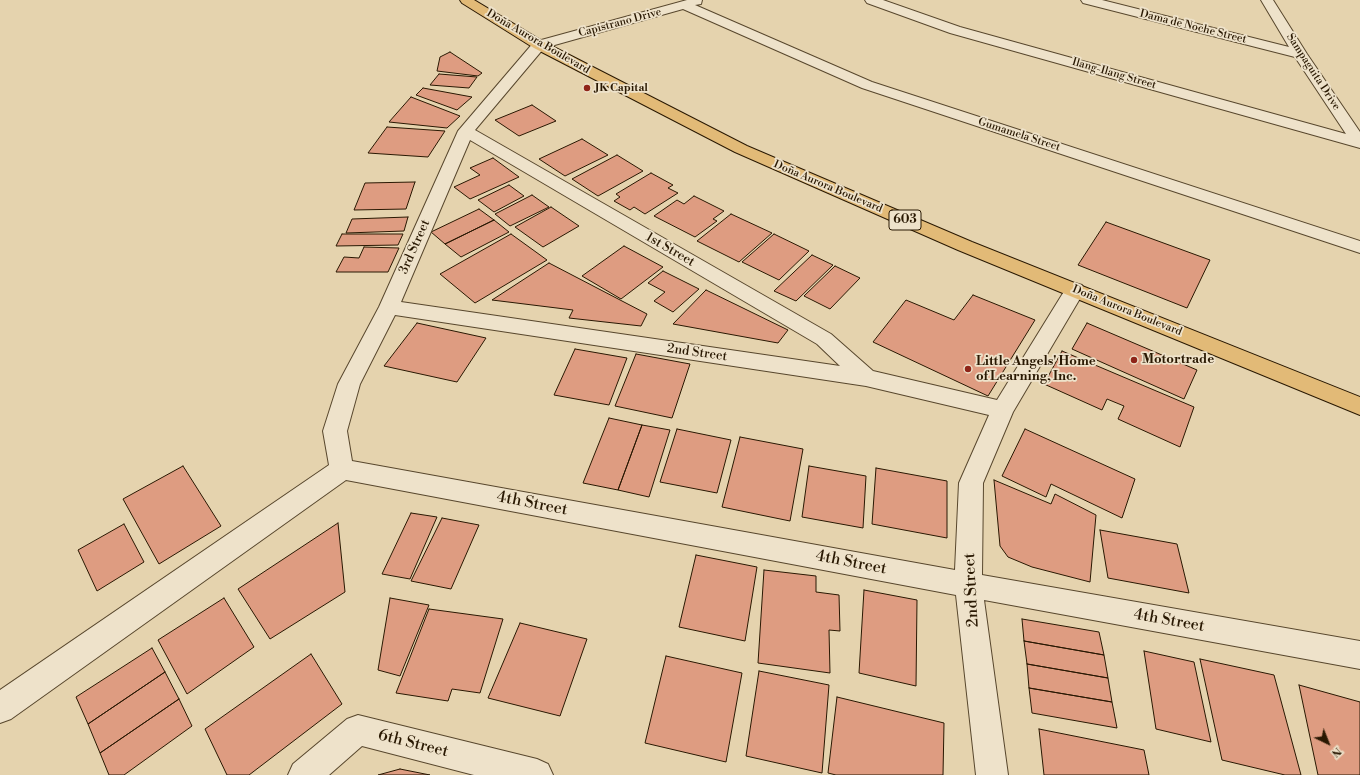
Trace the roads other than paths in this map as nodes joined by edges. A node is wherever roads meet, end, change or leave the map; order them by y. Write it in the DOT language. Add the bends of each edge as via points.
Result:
graph roads {
  1 [pos="466,0"];
  2 [pos="701,0"];
  3 [pos="871,0"];
  4 [pos="1086,0"];
  5 [pos="1267,0"];
  6 [pos="684,5"];
  7 [pos="539,45"];
  8 [pos="1300,54"];
  9 [pos="466,131"];
  10 [pos="1360,143"];
  11 [pos="1360,247"];
  12 [pos="1075,290"];
  13 [pos="389,307"];
  14 [pos="866,378"];
  15 [pos="1360,406"];
  16 [pos="1004,410"];
  17 [pos="342,469"];
  18 [pos="968,585"];
  19 [pos="1360,655"];
  20 [pos="0,708"];
  21 [pos="304,775"];
  22 [pos="537,775"];
  23 [pos="992,775"];
  1 -- 7 [label="main road, Doña Aurora Boulevard / 603"];
  2 -- 6 [label="street, Capistrano Drive"];
  3 -- 10 [label="street, Ilang-Ilang Street" via="955,30"];
  4 -- 8 [label="street, Dama de Noche Street"];
  5 -- 8 [label="street, Sampaguita Drive"];
  6 -- 7 [label="street, Capistrano Drive"];
  6 -- 11 [label="street, Gumamela Street" via="867,85"];
  7 -- 9 [label="street, 3rd Street"];
  7 -- 12 [label="main road, Doña Aurora Boulevard / 603" via="741,149 965,246"];
  8 -- 10 [label="street, Sampaguita Drive"];
  9 -- 13 [label="street, 3rd Street"];
  9 -- 14 [label="street, 1st Street" via="824,339"];
  12 -- 15 [label="main road, Doña Aurora Boulevard / 603"];
  12 -- 16 [label="street, 2nd Street"];
  13 -- 14 [label="street, 2nd Street"];
  13 -- 17 [label="street, 3rd Street" via="349,384 335,432"];
  14 -- 16 [label="street, 2nd Street"];
  16 -- 18 [label="street, 2nd Street" via="971,483"];
  17 -- 18 [label="street, 4th Street"];
  17 -- 20 [label="street"];
  18 -- 19 [label="street, 4th Street"];
  18 -- 23 [label="street, 2nd Street"];
  21 -- 22 [label="street, 6th Street" via="358,730"];
}
